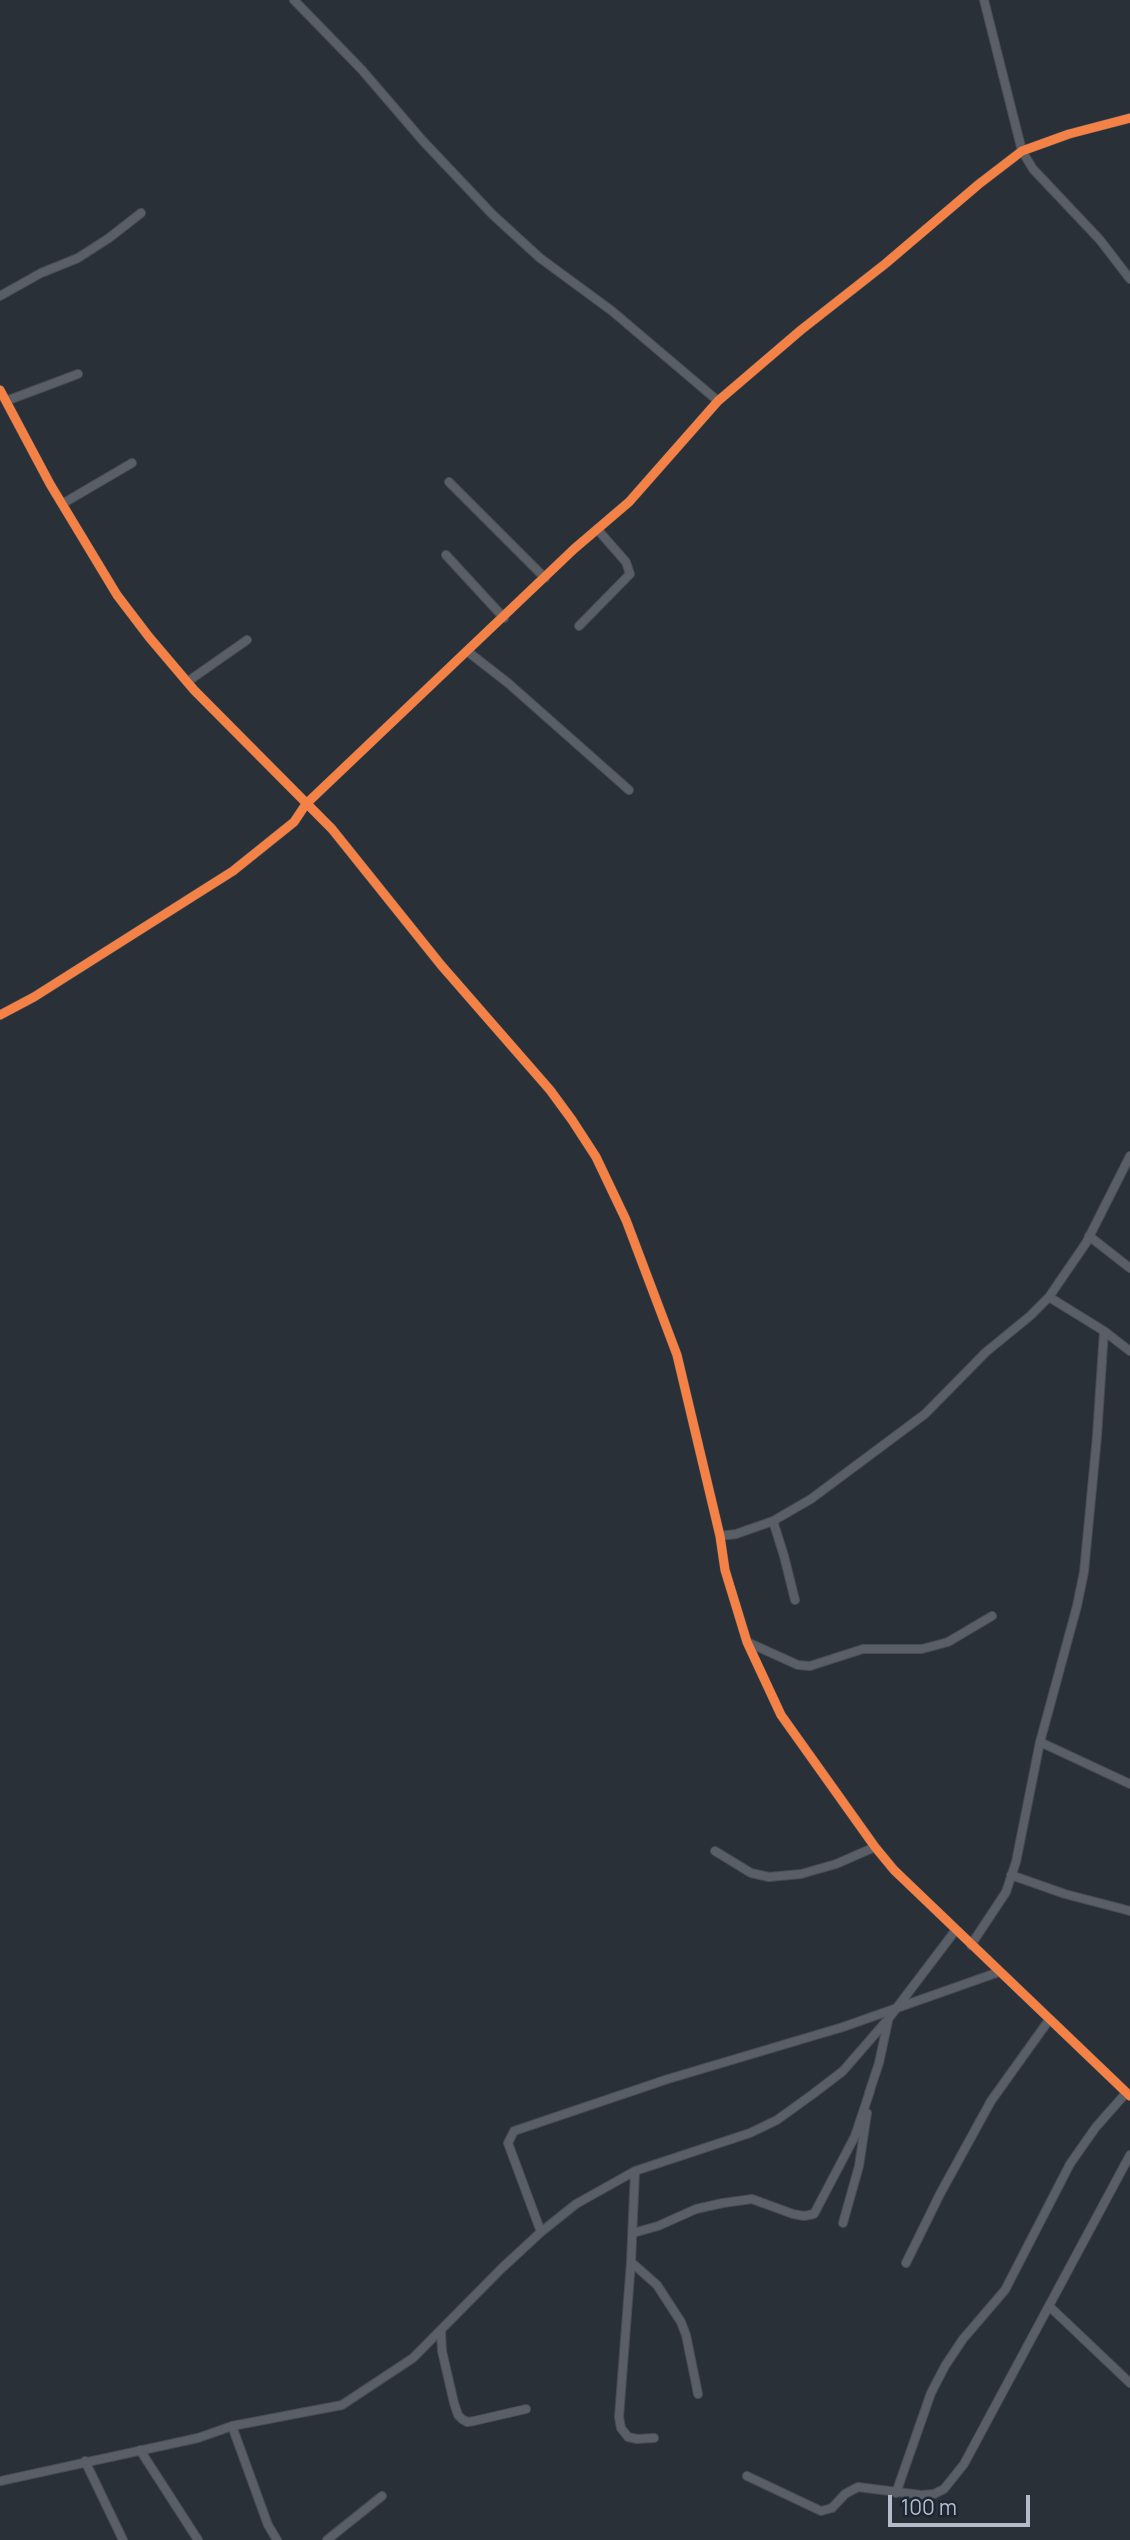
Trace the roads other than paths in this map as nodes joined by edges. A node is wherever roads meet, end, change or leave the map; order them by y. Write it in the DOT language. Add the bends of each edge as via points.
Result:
graph roads {
  1 [pos="294,0"];
  2 [pos="984,0"];
  3 [pos="1130,118"];
  4 [pos="1022,151"];
  5 [pos="141,213"];
  6 [pos="1130,279"];
  7 [pos="0,296"];
  8 [pos="78,374"];
  9 [pos="0,390"];
  10 [pos="6,401"];
  11 [pos="718,401"];
  12 [pos="132,463"];
  13 [pos="449,482"];
  14 [pos="62,504"];
  15 [pos="597,529"];
  16 [pos="446,555"];
  17 [pos="545,578"];
  18 [pos="504,618"];
  19 [pos="579,626"];
  20 [pos="247,640"];
  21 [pos="467,651"];
  22 [pos="187,682"];
  23 [pos="629,790"];
  24 [pos="306,804"];
  25 [pos="0,1015"];
  26 [pos="1130,1156"];
  27 [pos="1089,1236"];
  28 [pos="1130,1268"];
  29 [pos="1049,1297"];
  30 [pos="1104,1331"];
  31 [pos="1130,1351"];
  32 [pos="773,1521"];
  33 [pos="720,1536"];
  34 [pos="794,1600"];
  35 [pos="992,1616"];
  36 [pos="747,1642"];
  37 [pos="1040,1742"];
  38 [pos="1130,1784"];
  39 [pos="875,1847"];
  40 [pos="715,1852"];
  41 [pos="1012,1875"];
  42 [pos="1130,1911"];
  43 [pos="956,1931"];
  44 [pos="971,1945"];
  45 [pos="999,1972"];
  46 [pos="895,2010"];
  47 [pos="889,2018"];
  48 [pos="1049,2020"];
  49 [pos="870,2091"];
  50 [pos="1128,2094"];
  51 [pos="1130,2155"];
  52 [pos="635,2171"];
  53 [pos="843,2223"];
  54 [pos="541,2232"];
  55 [pos="633,2234"];
  56 [pos="631,2262"];
  57 [pos="906,2263"];
  58 [pos="1049,2306"];
  59 [pos="442,2331"];
  60 [pos="1130,2383"];
  61 [pos="698,2394"];
  62 [pos="526,2409"];
  63 [pos="232,2426"];
  64 [pos="654,2438"];
  65 [pos="140,2450"];
  66 [pos="85,2461"];
  67 [pos="747,2476"];
  68 [pos="0,2481"];
  69 [pos="896,2493"];
  70 [pos="382,2496"];
  71 [pos="123,2540"];
  72 [pos="198,2540"];
  73 [pos="276,2540"];
  74 [pos="327,2540"];
  1 -- 11 [label="street" via="423,141 540,258 612,311"];
  2 -- 4 [label="street"];
  3 -- 4 [label="street"];
  4 -- 6 [label="street"];
  4 -- 11 [label="street"];
  5 -- 7 [label="street" via="78,258"];
  8 -- 10 [label="street"];
  9 -- 10 [label="street"];
  10 -- 14 [label="street"];
  11 -- 15 [label="street" via="629,502"];
  12 -- 14 [label="street"];
  13 -- 17 [label="street"];
  14 -- 22 [label="street" via="117,595"];
  15 -- 17 [label="street"];
  15 -- 19 [label="street" via="626,562 630,574"];
  16 -- 18 [label="street"];
  17 -- 18 [label="street"];
  18 -- 21 [label="street"];
  20 -- 22 [label="street"];
  21 -- 23 [label="street"];
  21 -- 24 [label="street"];
  22 -- 24 [label="street"];
  24 -- 25 [label="street" via="294,822 233,871"];
  24 -- 33 [label="street" via="332,829 441,965 550,1090 596,1157 626,1220 677,1355"];
  26 -- 27 [label="street"];
  27 -- 28 [label="street"];
  27 -- 29 [label="street"];
  29 -- 30 [label="street"];
  29 -- 32 [label="street" via="925,1414 811,1499"];
  30 -- 31 [label="street"];
  30 -- 37 [label="street" via="1084,1572"];
  32 -- 33 [label="street"];
  32 -- 34 [label="street"];
  33 -- 36 [label="street" via="725,1570"];
  35 -- 36 [label="street" via="948,1642 922,1649 863,1649 810,1666"];
  36 -- 39 [label="street" via="781,1715"];
  37 -- 38 [label="street"];
  37 -- 41 [label="street"];
  39 -- 40 [label="street" via="801,1874 769,1877 751,1873"];
  39 -- 43 [label="street"];
  41 -- 42 [label="street"];
  41 -- 44 [label="street"];
  43 -- 44 [label="street"];
  43 -- 46 [label="street"];
  44 -- 45 [label="street"];
  45 -- 46 [label="street"];
  45 -- 48 [label="street"];
  46 -- 47 [label="street"];
  46 -- 54 [label="street" via="514,2131 508,2143"];
  47 -- 49 [label="street"];
  47 -- 52 [label="street" via="843,2071 777,2120"];
  48 -- 50 [label="street"];
  48 -- 57 [label="street" via="991,2101"];
  49 -- 53 [label="street" via="859,2166"];
  49 -- 55 [label="street" via="855,2136 814,2214 804,2216 742,2200 696,2209"];
  50 -- 69 [label="street" via="1096,2127 1070,2164 1005,2290 945,2366"];
  51 -- 58 [label="street"];
  52 -- 54 [label="street" via="576,2204"];
  52 -- 55 [label="street"];
  54 -- 59 [label="street"];
  55 -- 56 [label="street"];
  56 -- 61 [label="street" via="657,2286 681,2322"];
  56 -- 64 [label="street" via="619,2417 628,2437"];
  58 -- 60 [label="street"];
  58 -- 69 [label="street" via="953,2480 934,2494"];
  59 -- 62 [label="street" via="442,2351 462,2419 474,2421"];
  59 -- 63 [label="street" via="413,2358 341,2405"];
  63 -- 65 [label="street"];
  63 -- 73 [label="street"];
  65 -- 66 [label="street"];
  65 -- 72 [label="street"];
  66 -- 68 [label="street"];
  66 -- 71 [label="street"];
  67 -- 69 [label="street" via="821,2511 858,2487"];
  70 -- 74 [label="street"];
}
